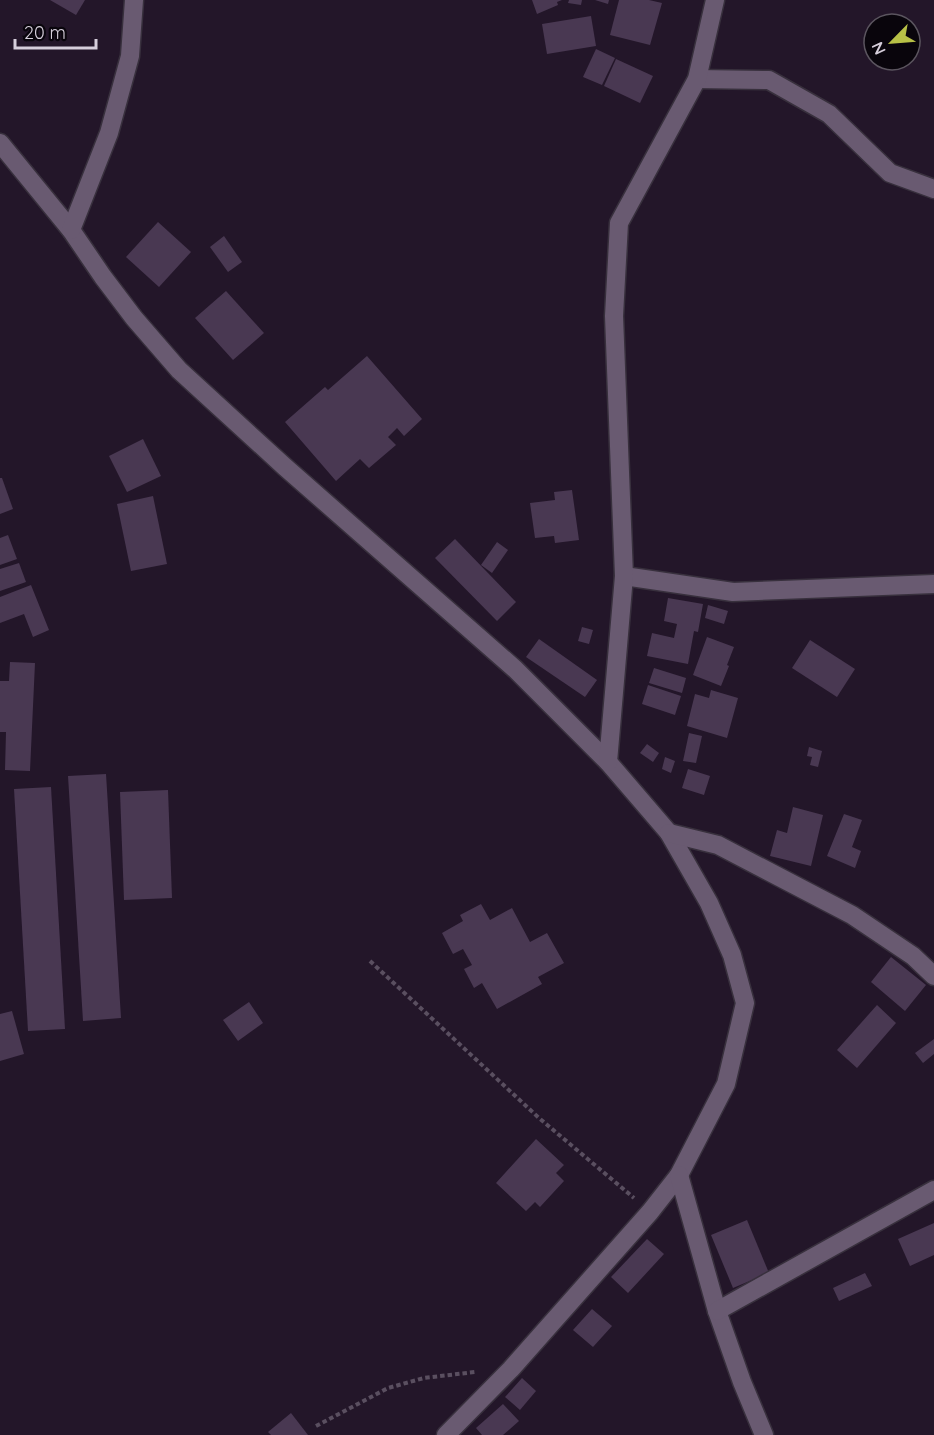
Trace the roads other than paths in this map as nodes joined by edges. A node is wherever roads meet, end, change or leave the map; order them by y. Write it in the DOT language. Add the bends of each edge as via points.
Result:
graph roads {
  1 [pos="134,0"];
  2 [pos="715,0"];
  3 [pos="697,79"];
  4 [pos="0,143"];
  5 [pos="934,189"];
  6 [pos="71,230"];
  7 [pos="624,576"];
  8 [pos="934,584"];
  9 [pos="608,762"];
  10 [pos="669,833"];
  11 [pos="934,976"];
  12 [pos="679,1175"];
  13 [pos="934,1190"];
  14 [pos="717,1311"];
  15 [pos="446,1435"];
  16 [pos="764,1435"];
  1 -- 6 [label="street" via="130,56 109,133"];
  2 -- 3 [label="street"];
  3 -- 5 [label="street" via="769,80 829,114 890,173"];
  3 -- 7 [label="street" via="619,223 614,316"];
  4 -- 6 [label="street"];
  6 -- 9 [label="street" via="134,318 178,370 515,669"];
  7 -- 8 [label="street" via="733,592"];
  7 -- 9 [label="street"];
  9 -- 10 [label="street"];
  10 -- 11 [label="street" via="718,845 852,915 913,956"];
  10 -- 12 [label="street" via="709,903 732,955 745,1003 726,1084"];
  12 -- 14 [label="street"];
  12 -- 15 [label="street" via="511,1369"];
  13 -- 14 [label="street"];
  14 -- 16 [label="street"];
}
